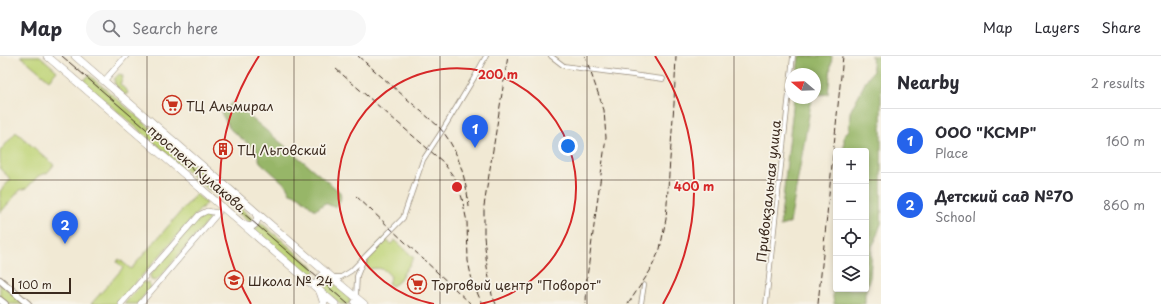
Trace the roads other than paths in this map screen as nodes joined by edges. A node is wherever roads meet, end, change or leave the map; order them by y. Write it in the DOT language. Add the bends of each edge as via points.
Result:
graph roads {
  1 [pos="47,56"];
  2 [pos="75,56"];
  3 [pos="486,56"];
  4 [pos="551,56"];
  5 [pos="793,56"];
  6 [pos="126,57"];
  7 [pos="664,78"];
  8 [pos="104,82"];
  9 [pos="224,207"];
  10 [pos="255,212"];
  11 [pos="218,213"];
  12 [pos="244,225"];
  13 [pos="366,256"];
  14 [pos="330,276"];
  15 [pos="0,280"];
  16 [pos="644,285"];
  17 [pos="318,289"];
  18 [pos="0,300"];
  19 [pos="355,302"];
  20 [pos="5,304"];
  21 [pos="28,304"];
  22 [pos="121,304"];
  23 [pos="140,304"];
  24 [pos="324,304"];
  25 [pos="335,304"];
  26 [pos="364,304"];
  27 [pos="641,304"];
  28 [pos="766,304"];
  1 -- 9 [label="main road, проспект Кулакова"];
  2 -- 8 [label="main road, проспект Кулакова"];
  3 -- 13 [label="street" via="423,160 403,218"];
  4 -- 7 [label="street" via="564,66"];
  5 -- 28 [label="street, Привокзальная улица"];
  6 -- 8 [label="street"];
  8 -- 10 [label="main road, проспект Кулакова"];
  9 -- 11 [label="street"];
  9 -- 12 [label="main road, проспект Кулакова"];
  10 -- 12 [label="main road" via="258,218 255,224 251,227"];
  10 -- 14 [label="main road, проспект Кулакова"];
  11 -- 22 [label="street" via="207,211 199,215"];
  11 -- 23 [label="street"];
  12 -- 17 [label="main road, проспект Кулакова"];
  13 -- 14 [label="street" via="346,275 337,278"];
  13 -- 19 [label="street" via="357,276"];
  14 -- 17 [label="main road" via="324,275 319,278"];
  14 -- 19 [label="main road, проспект Кулакова"];
  15 -- 21 [label="main road"];
  16 -- 27 [label="street"];
  17 -- 24 [label="main road, проспект Кулакова"];
  17 -- 25 [label="main road"];
  18 -- 20 [label="main road"];
  19 -- 26 [label="main road"];
}
